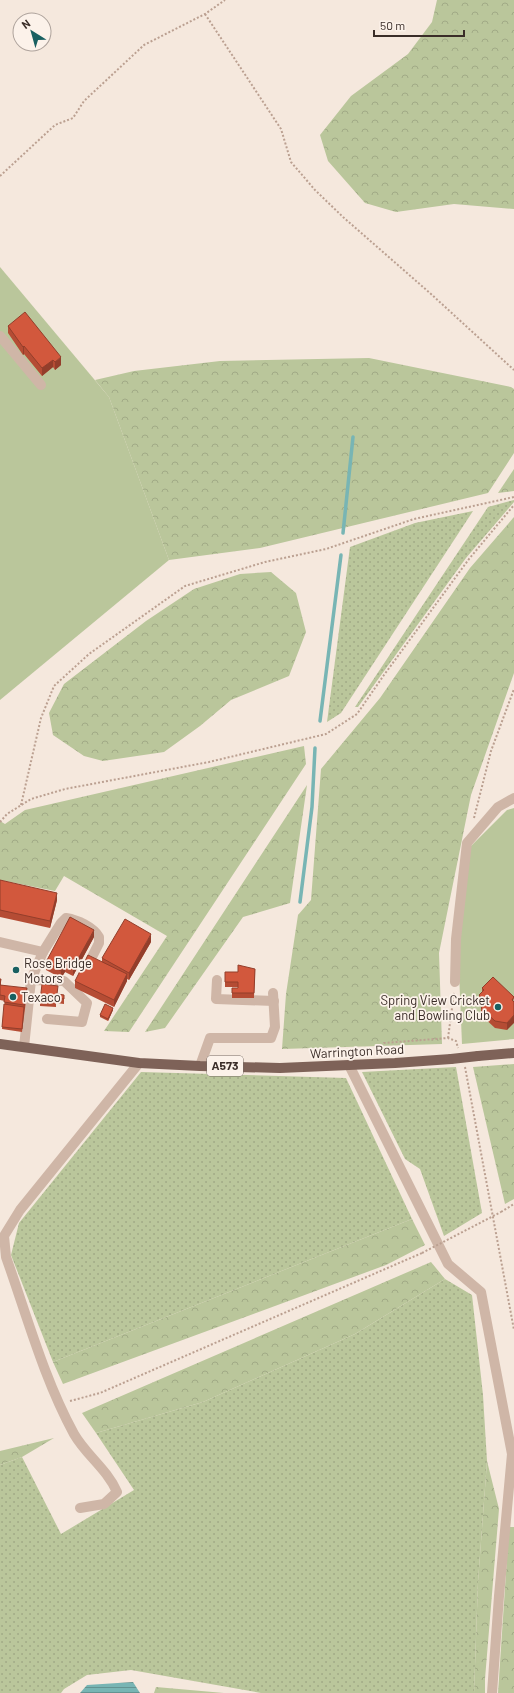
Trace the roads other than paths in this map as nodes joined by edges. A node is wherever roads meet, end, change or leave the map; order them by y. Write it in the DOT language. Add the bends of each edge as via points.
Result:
graph roads {
  1 [pos="0,336"];
  2 [pos="41,385"];
  3 [pos="514,798"];
  4 [pos="0,942"];
  5 [pos="43,952"];
  6 [pos="91,959"];
  7 [pos="31,980"];
  8 [pos="217,980"];
  9 [pos="455,982"];
  10 [pos="47,1019"];
  11 [pos="0,1044"];
  12 [pos="24,1047"];
  13 [pos="514,1053"];
  14 [pos="139,1063"];
  15 [pos="349,1065"];
  16 [pos="200,1066"];
  17 [pos="2,1238"];
  18 [pos="80,1508"];
  19 [pos="492,1693"];
  1 -- 2 [label="street"];
  3 -- 9 [label="street" via="498,807 467,843 456,939"];
  4 -- 5 [label="street"];
  5 -- 6 [label="street" via="61,923 66,918 74,919 95,931 99,937 99,943"];
  5 -- 7 [label="street"];
  7 -- 10 [label="street" via="64,982 87,1003 82,1022"];
  7 -- 12 [label="street"];
  8 -- 16 [label="street" via="216,999 274,997 275,1027 271,1038 210,1038"];
  11 -- 12 [label="main road, Warrington Road / A573"];
  12 -- 14 [label="main road, Warrington Road / A573"];
  13 -- 15 [label="main road, Warrington Road / A573, bridge"];
  14 -- 16 [label="main road, Warrington Road / A573"];
  14 -- 17 [label="street" via="20,1210"];
  15 -- 16 [label="main road, Warrington Road / A573" via="280,1068"];
  15 -- 19 [label="street" via="448,1264 481,1292 512,1454"];
  17 -- 18 [label="street" via="6,1257 52,1386 75,1435 113,1481 118,1492 104,1504"];
}
